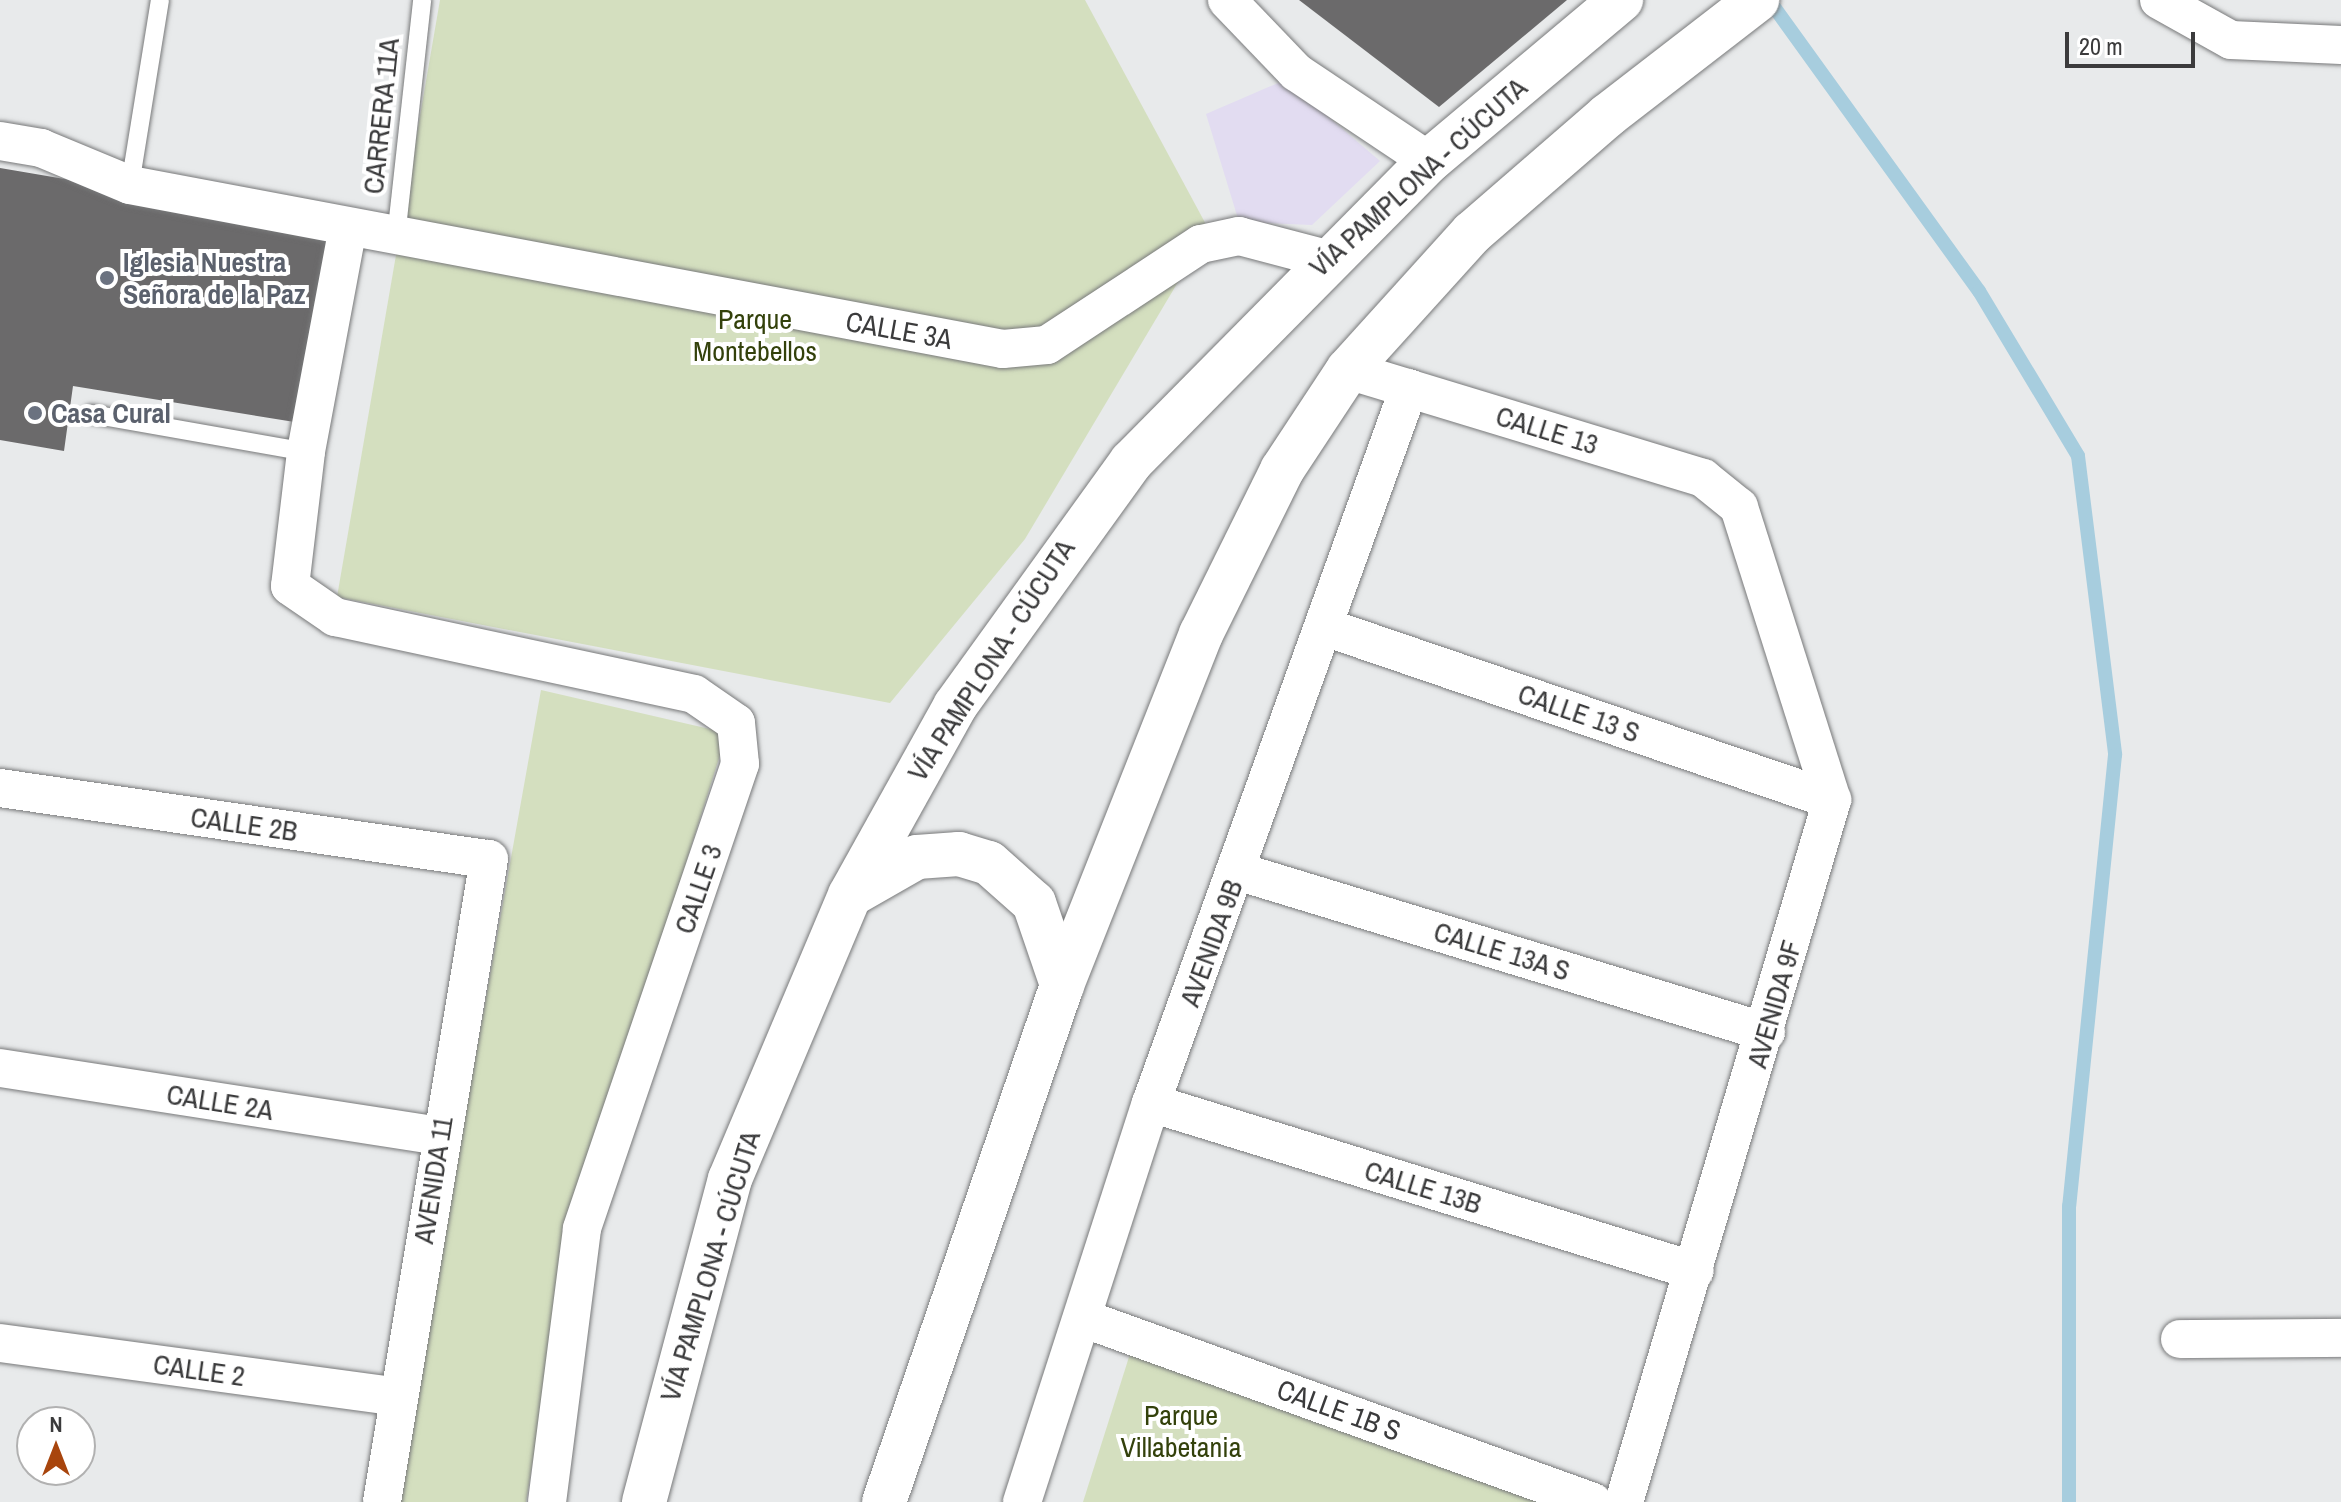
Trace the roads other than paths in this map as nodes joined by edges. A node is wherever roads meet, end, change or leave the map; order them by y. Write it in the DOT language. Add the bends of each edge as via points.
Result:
graph roads {
  1 [pos="160,0"];
  2 [pos="422,0"];
  3 [pos="1227,0"];
  4 [pos="1757,0"];
  5 [pos="2159,0"];
  6 [pos="1620,1"];
  7 [pos="2341,45"];
  8 [pos="0,141"];
  9 [pos="1429,161"];
  10 [pos="130,185"];
  11 [pos="348,227"];
  12 [pos="396,237"];
  13 [pos="1326,259"];
  14 [pos="1348,370"];
  15 [pos="1409,388"];
  16 [pos="91,414"];
  17 [pos="306,452"];
  18 [pos="1325,627"];
  19 [pos="0,788"];
  20 [pos="1832,800"];
  21 [pos="489,859"];
  22 [pos="1237,871"];
  23 [pos="850,895"];
  24 [pos="1062,985"];
  25 [pos="1766,1032"];
  26 [pos="0,1068"];
  27 [pos="1151,1103"];
  28 [pos="439,1136"];
  29 [pos="1695,1271"];
  30 [pos="1085,1319"];
  31 [pos="2341,1338"];
  32 [pos="2180,1339"];
  33 [pos="0,1343"];
  34 [pos="398,1397"];
  35 [pos="651,1490"];
  36 [pos="382,1502"];
  37 [pos="547,1502"];
  38 [pos="884,1502"];
  39 [pos="1022,1502"];
  40 [pos="1593,1502"];
  41 [pos="1624,1502"];
  1 -- 10 [label="lane"];
  2 -- 12 [label="lane, CARRERA 11A"];
  3 -- 9 [label="street" via="1296,72"];
  4 -- 14 [label="highway" via="1678,58 1472,233"];
  5 -- 7 [label="street" via="2231,40"];
  6 -- 9 [label="highway, VÍA PAMPLONA - CÚCUTA"];
  8 -- 10 [label="street, CALLE 3A" via="41,148"];
  9 -- 13 [label="highway, VÍA PAMPLONA - CÚCUTA"];
  10 -- 11 [label="street, CALLE 3A"];
  11 -- 12 [label="street, CALLE 3A"];
  11 -- 17 [label="street"];
  12 -- 13 [label="street, CALLE 3A" via="1003,349 1047,345 1201,244 1239,236"];
  13 -- 23 [label="highway, VÍA PAMPLONA - CÚCUTA" via="1131,462 1075,533 955,706"];
  14 -- 15 [label="street, CALLE 13"];
  14 -- 24 [label="highway" via="1282,470 1201,634"];
  15 -- 18 [label="street, AVENIDA 9B"];
  15 -- 20 [label="street, CALLE 13" via="1703,478 1739,507"];
  16 -- 17 [label="lane"];
  17 -- 37 [label="street, CALLE 3" via="287,570 298,594 335,617 694,694 736,723 740,764 582,1229"];
  18 -- 20 [label="street, CALLE 13 S"];
  18 -- 22 [label="street, AVENIDA 9B"];
  19 -- 21 [label="street, CALLE 2B"];
  20 -- 25 [label="street, AVENIDA 9F"];
  21 -- 28 [label="street, AVENIDA 11"];
  22 -- 25 [label="street, CALLE 13A S"];
  22 -- 27 [label="street, AVENIDA 9B"];
  23 -- 24 [label="highway" via="917,857 959,854 989,863 1034,903"];
  23 -- 35 [label="highway, VÍA PAMPLONA - CÚCUTA" via="730,1179"];
  24 -- 38 [label="highway"];
  25 -- 29 [label="street, AVENIDA 9F"];
  26 -- 28 [label="street, CALLE 2A"];
  27 -- 29 [label="street, CALLE 13B"];
  27 -- 30 [label="street, AVENIDA 9B"];
  28 -- 34 [label="street, AVENIDA 11"];
  29 -- 41 [label="street, AVENIDA 9F"];
  30 -- 39 [label="street, AVENIDA 9B"];
  30 -- 40 [label="street, CALLE 1B S"];
  31 -- 32 [label="street"];
  33 -- 34 [label="street, CALLE 2"];
  34 -- 36 [label="street, AVENIDA 11"];
}
